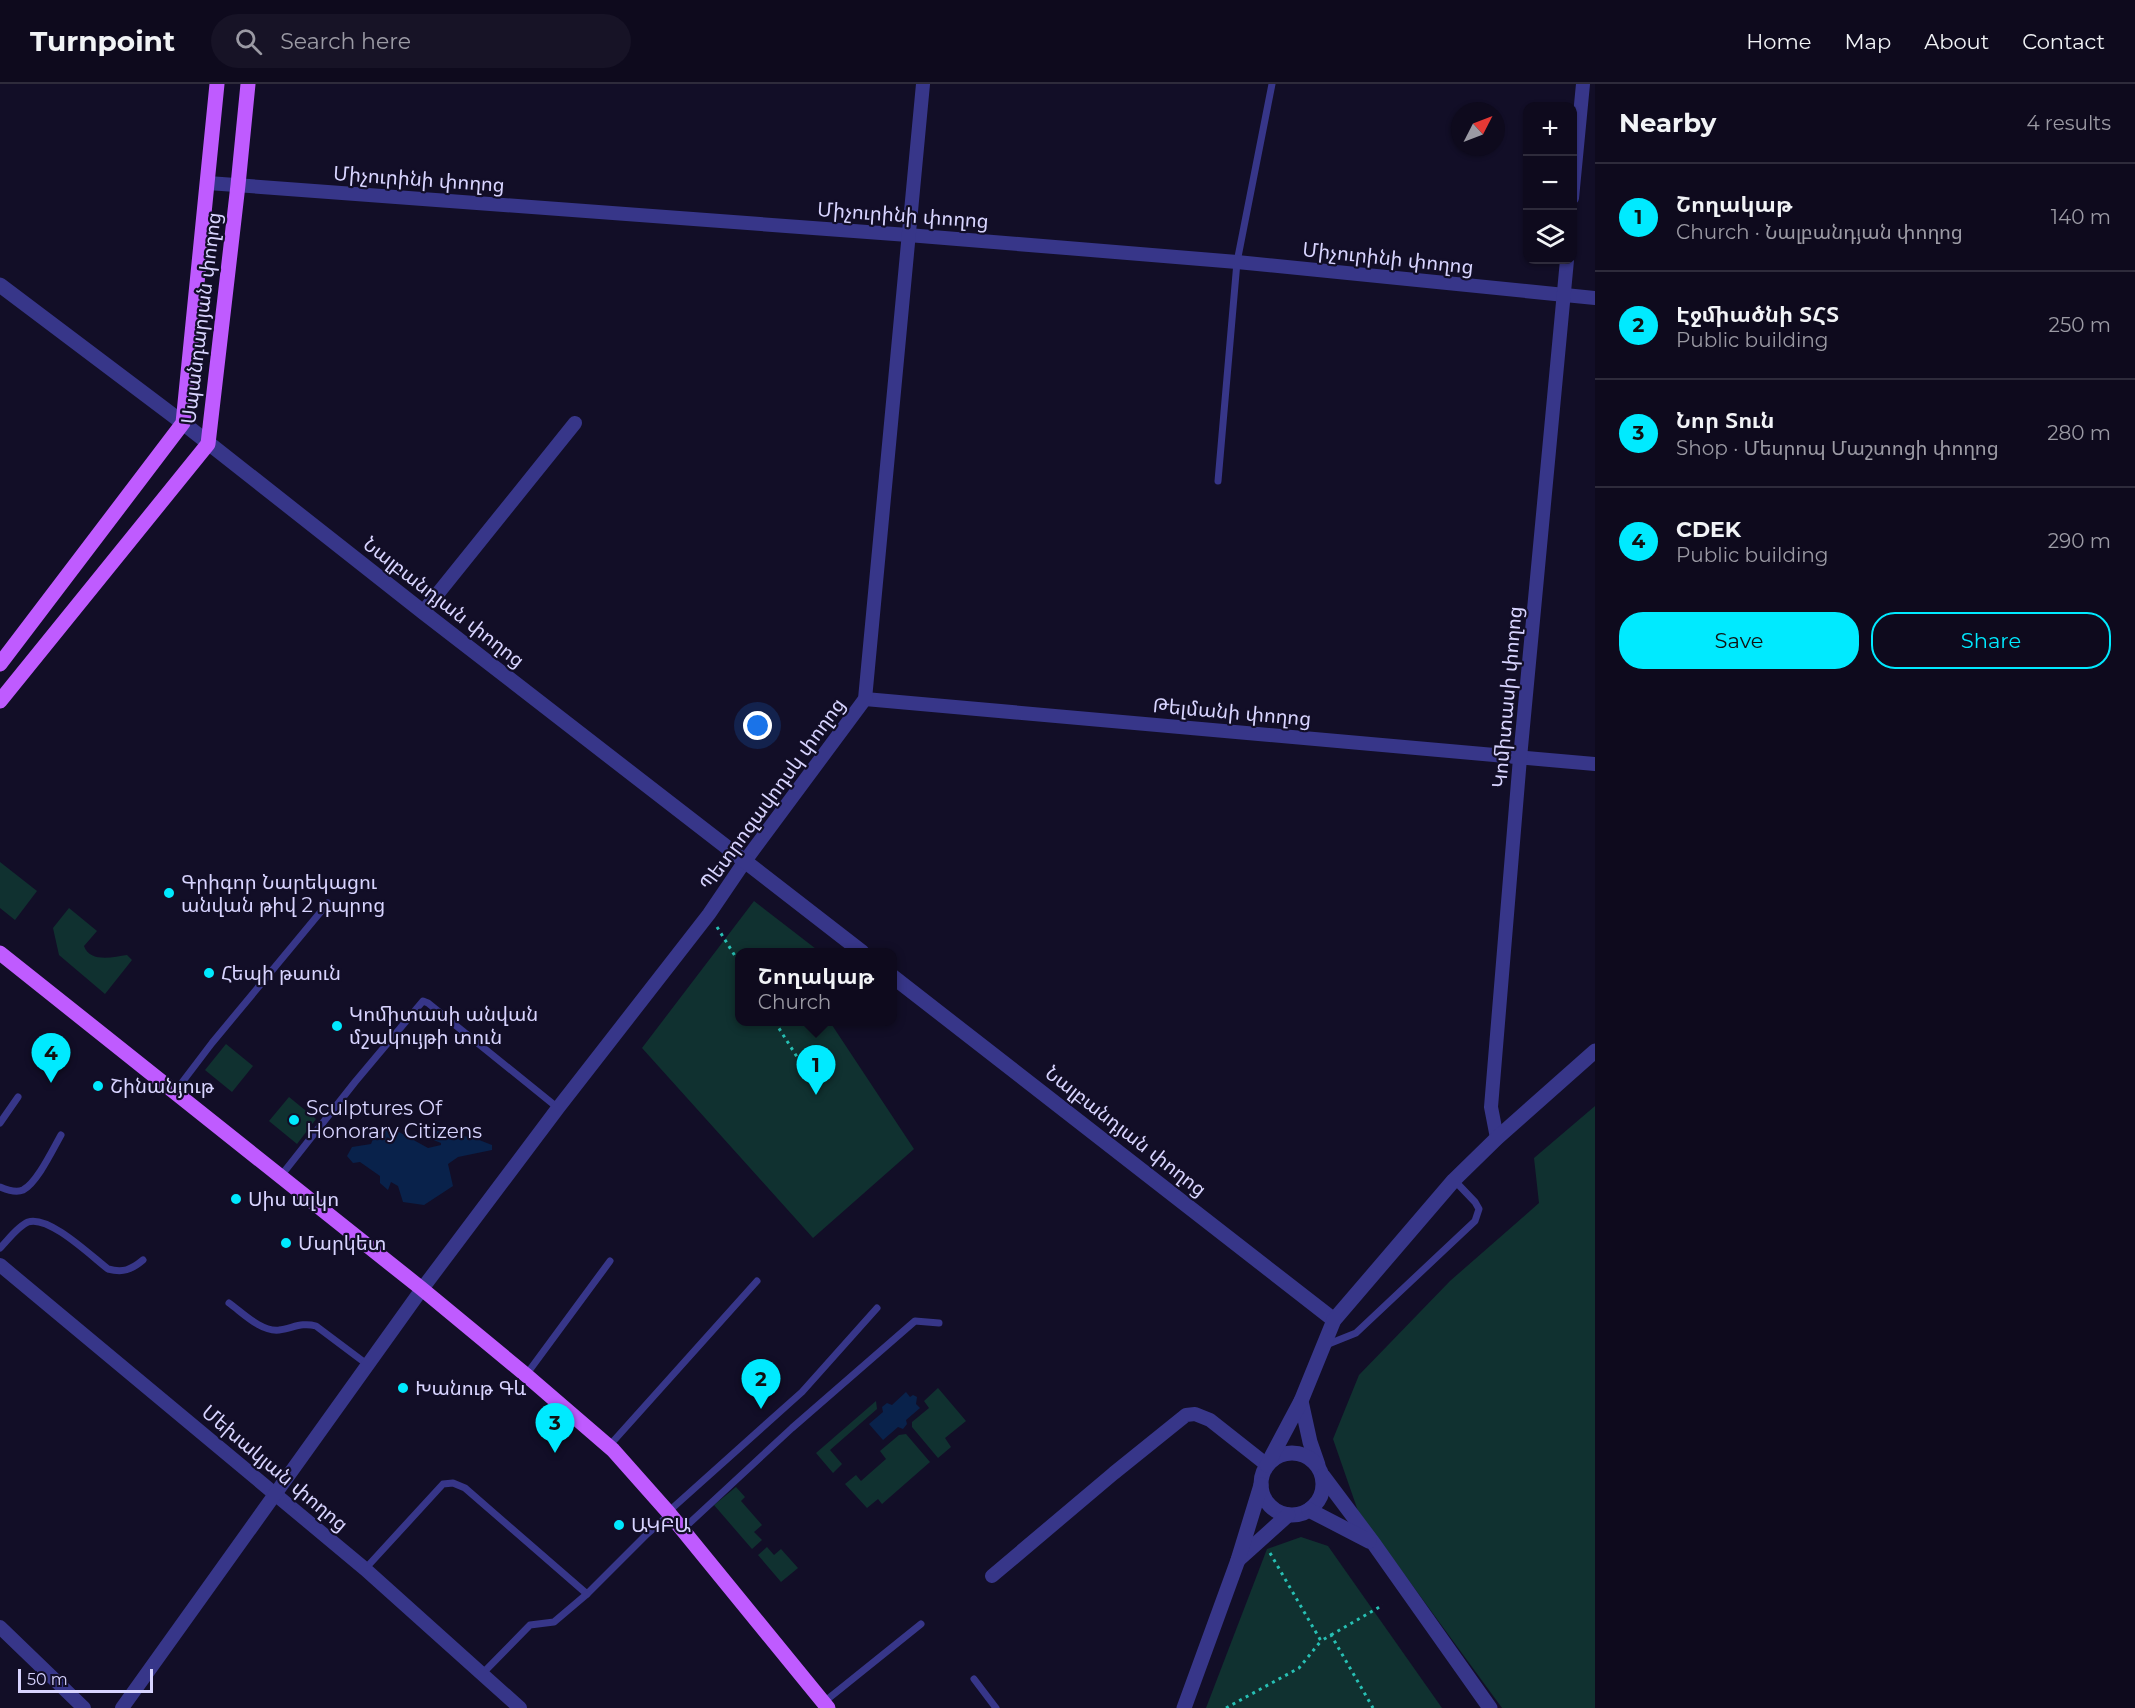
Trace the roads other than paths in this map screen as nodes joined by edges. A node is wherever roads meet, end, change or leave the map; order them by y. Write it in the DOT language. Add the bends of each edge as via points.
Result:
graph roads {
  1 [pos="217,84"];
  2 [pos="248,84"];
  3 [pos="922,84"];
  4 [pos="1272,84"];
  5 [pos="1583,84"];
  6 [pos="1576,156"];
  7 [pos="208,183"];
  8 [pos="238,185"];
  9 [pos="908,235"];
  10 [pos="1237,262"];
  11 [pos="1567,264"];
  12 [pos="0,285"];
  13 [pos="1564,295"];
  14 [pos="1595,298"];
  15 [pos="183,423"];
  16 [pos="575,423"];
  17 [pos="208,444"];
  18 [pos="1218,481"];
  19 [pos="423,612"];
  20 [pos="0,664"];
  21 [pos="865,699"];
  22 [pos="0,701"];
  23 [pos="1520,758"];
  24 [pos="1595,764"];
  25 [pos="745,861"];
  26 [pos="328,903"];
  27 [pos="857,948"];
  28 [pos="0,953"];
  29 [pos="897,980"];
  30 [pos="1595,1051"];
  31 [pos="174,1093"];
  32 [pos="18,1097"];
  33 [pos="558,1107"];
  34 [pos="0,1123"];
  35 [pos="61,1135"];
  36 [pos="1497,1138"];
  37 [pos="280,1177"];
  38 [pos="1454,1180"];
  39 [pos="0,1187"];
  40 [pos="0,1248"];
  41 [pos="143,1260"];
  42 [pos="610,1261"];
  43 [pos="0,1265"];
  44 [pos="757,1281"];
  45 [pos="422,1289"];
  46 [pos="229,1303"];
  47 [pos="877,1308"];
  48 [pos="1334,1320"];
  49 [pos="939,1323"];
  50 [pos="1323,1346"];
  51 [pos="368,1365"];
  52 [pos="526,1374"];
  53 [pos="1301,1401"];
  54 [pos="609,1446"];
  55 [pos="1267,1465"];
  56 [pos="1321,1472"];
  57 [pos="1261,1485"];
  58 [pos="276,1495"];
  59 [pos="1309,1510"];
  60 [pos="669,1513"];
  61 [pos="1288,1515"];
  62 [pos="682,1530"];
  63 [pos="1374,1544"];
  64 [pos="1238,1560"];
  65 [pos="365,1569"];
  66 [pos="992,1576"];
  67 [pos="587,1594"];
  68 [pos="921,1624"];
  69 [pos="0,1627"];
  70 [pos="482,1674"];
  71 [pos="974,1679"];
  72 [pos="826,1705"];
  73 [pos="84,1708"];
  74 [pos="122,1708"];
  75 [pos="519,1708"];
  76 [pos="996,1708"];
  77 [pos="1184,1708"];
  78 [pos="1490,1708"];
  1 -- 7 [label="main road, Սպանդարյան փողոց"];
  2 -- 8 [label="main road, Սպանդարյան փողոց"];
  3 -- 9 [label="street, Պետրոզավոդսկ փողոց"];
  4 -- 10 [label="lane"];
  5 -- 6 [label="street"];
  7 -- 8 [label="street, Միչուրինի փողոց"];
  7 -- 15 [label="main road, Սպանդարյան փողոց"];
  8 -- 9 [label="street, Միչուրինի փողոց"];
  8 -- 17 [label="main road, Սպանդարյան փողոց"];
  9 -- 10 [label="street, Միչուրինի փողոց"];
  9 -- 21 [label="street, Պետրոզավոդսկ փողոց"];
  10 -- 13 [label="street, Միչուրինի փողոց"];
  10 -- 18 [label="lane"];
  11 -- 13 [label="street, Կոմիտասի փողոց"];
  12 -- 15 [label="street, Նալբանդյան փողոց"];
  13 -- 14 [label="street, Միչուրինի փողոց"];
  13 -- 23 [label="street, Կոմիտասի փողոց"];
  15 -- 17 [label="street, Նալբանդյան փողոց"];
  15 -- 20 [label="main road, Սպանդարյան փողոց"];
  16 -- 19 [label="street"];
  17 -- 19 [label="street, Նալբանդյան փողոց"];
  17 -- 22 [label="main road, Սպանդարյան փողոց"];
  19 -- 25 [label="street, Նալբանդյան փողոց"];
  21 -- 23 [label="street, Թելմանի փողոց"];
  21 -- 25 [label="street, Պետրոզավոդսկ փողոց"];
  23 -- 24 [label="street, Թելմանի փողոց"];
  23 -- 36 [label="street, Կոմիտասի փողոց" via="1491,1107"];
  25 -- 27 [label="street, Նալբանդյան փողոց"];
  25 -- 33 [label="street, Պետրոզավոդսկ փողոց" via="709,914"];
  26 -- 31 [label="lane"];
  28 -- 31 [label="main road"];
  29 -- 48 [label="street, Նալբանդյան փողոց"];
  30 -- 36 [label="street"];
  31 -- 37 [label="main road"];
  32 -- 34 [label="lane"];
  33 -- 37 [label="lane" via="423,1001"];
  33 -- 45 [label="street, Պետրոզավոդսկ փողոց"];
  35 -- 39 [label="lane" via="31,1184 21,1191"];
  36 -- 38 [label="street"];
  37 -- 45 [label="main road"];
  38 -- 48 [label="street"];
  38 -- 50 [label="lane" via="1479,1209 1475,1221 1356,1333"];
  40 -- 41 [label="lane" via="25,1223 36,1220 50,1224 108,1269 132,1269"];
  42 -- 52 [label="lane"];
  43 -- 58 [label="street, Մեխակյան փողոց"];
  44 -- 54 [label="lane"];
  45 -- 51 [label="street, Պետրոզավոդսկ փողոց"];
  45 -- 52 [label="main road"];
  46 -- 51 [label="lane" via="262,1327 277,1330 306,1323 315,1326"];
  47 -- 60 [label="lane" via="802,1392"];
  48 -- 50 [label="street"];
  49 -- 62 [label="lane" via="915,1321"];
  50 -- 53 [label="street"];
  51 -- 58 [label="street, Պետրոզավոդսկ փողոց"];
  52 -- 54 [label="main road"];
  53 -- 55 [label="street"];
  53 -- 56 [label="street"];
  54 -- 60 [label="main road"];
  55 -- 56 [label="street" via="1275,1457 1295,1453 1304,1455"];
  55 -- 57 [label="street"];
  55 -- 66 [label="street" via="1210,1420 1186,1415"];
  56 -- 59 [label="street" via="1321,1495"];
  56 -- 63 [label="street"];
  57 -- 61 [label="street" via="1269,1505"];
  57 -- 64 [label="street"];
  58 -- 65 [label="street, Մեխակյան փողոց"];
  58 -- 74 [label="street, Պետրոզավոդսկ փողոց"];
  59 -- 61 [label="street"];
  59 -- 63 [label="street"];
  60 -- 62 [label="main road"];
  60 -- 67 [label="lane"];
  61 -- 64 [label="street"];
  62 -- 72 [label="main road"];
  63 -- 78 [label="street"];
  64 -- 77 [label="street"];
  65 -- 67 [label="lane" via="443,1484 453,1483 465,1488"];
  65 -- 70 [label="street, Մեխակյան փողոց"];
  67 -- 70 [label="lane" via="554,1622 530,1625"];
  68 -- 72 [label="lane"];
  69 -- 73 [label="street"];
  70 -- 75 [label="street, Մեխակյան փողոց"];
  71 -- 76 [label="lane"];
}
